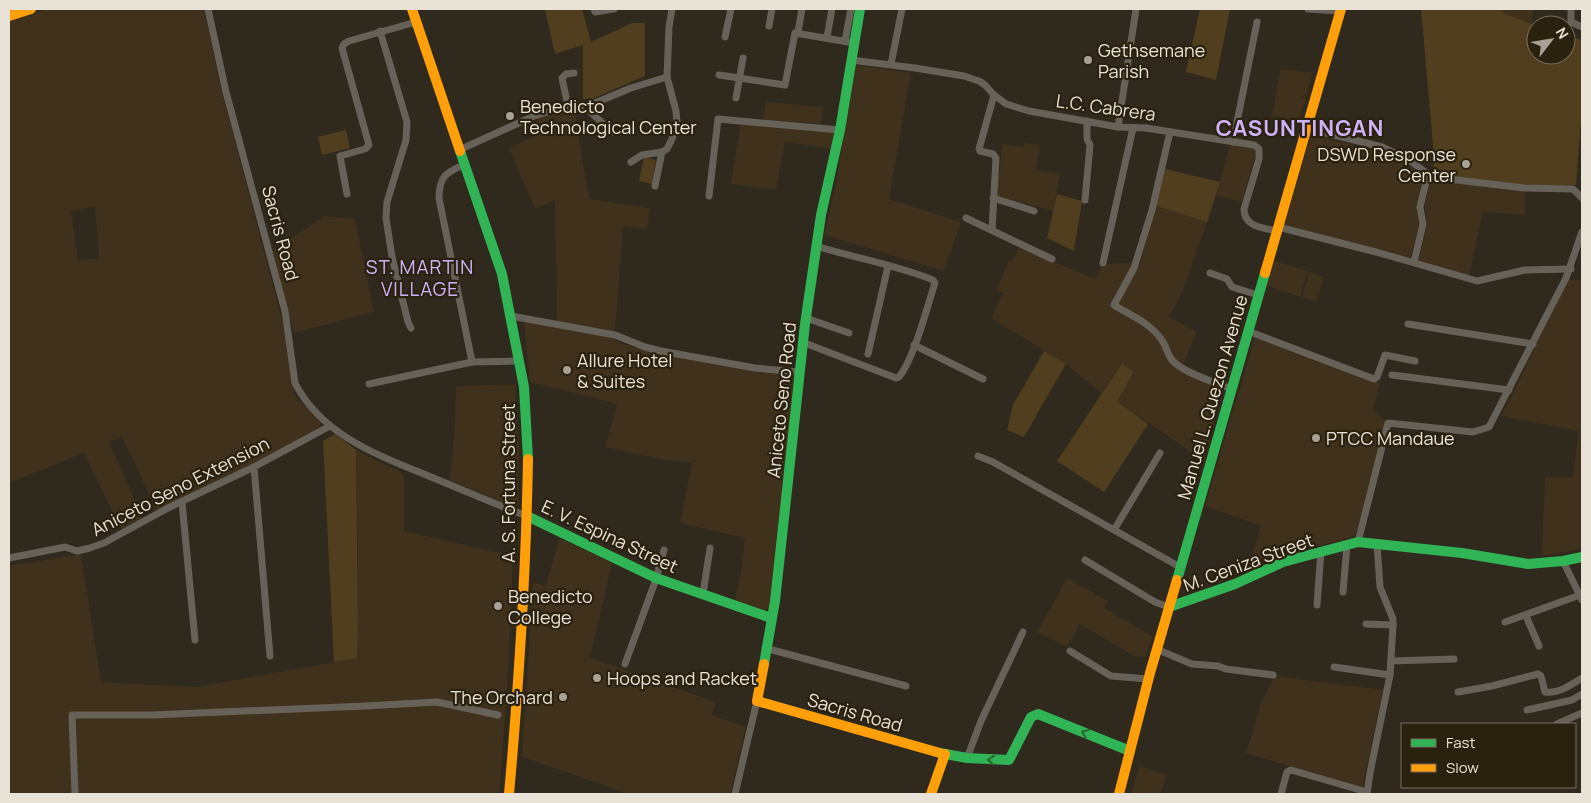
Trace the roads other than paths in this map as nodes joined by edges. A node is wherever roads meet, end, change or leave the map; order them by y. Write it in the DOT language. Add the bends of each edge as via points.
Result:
graph roads {
  1 [pos="31,9"];
  2 [pos="208,9"];
  3 [pos="412,9"];
  4 [pos="594,9"];
  5 [pos="614,9"];
  6 [pos="672,9"];
  7 [pos="731,9"];
  8 [pos="772,9"];
  9 [pos="802,9"];
  10 [pos="832,9"];
  11 [pos="855,9"];
  12 [pos="902,9"];
  13 [pos="1136,9"];
  14 [pos="1308,9"];
  15 [pos="1570,9"];
  16 [pos="1341,10"];
  17 [pos="9,16"];
  18 [pos="416,22"];
  19 [pos="1257,22"];
  20 [pos="769,26"];
  21 [pos="1582,27"];
  22 [pos="380,31"];
  23 [pos="798,32"];
  24 [pos="724,37"];
  25 [pos="827,37"];
  26 [pos="849,42"];
  27 [pos="743,58"];
  28 [pos="851,60"];
  29 [pos="891,64"];
  30 [pos="574,73"];
  31 [pos="719,75"];
  32 [pos="666,77"];
  33 [pos="740,77"];
  34 [pos="994,95"];
  35 [pos="736,98"];
  36 [pos="568,106"];
  37 [pos="584,106"];
  38 [pos="1087,121"];
  39 [pos="1118,127"];
  40 [pos="1133,128"];
  41 [pos="1306,128"];
  42 [pos="840,130"];
  43 [pos="612,132"];
  44 [pos="1170,132"];
  45 [pos="1234,142"];
  46 [pos="459,150"];
  47 [pos="662,152"];
  48 [pos="631,162"];
  49 [pos="464,165"];
  50 [pos="1428,174"];
  51 [pos="655,186"];
  52 [pos="347,194"];
  53 [pos="709,196"];
  54 [pos="994,198"];
  55 [pos="1582,198"];
  56 [pos="1085,200"];
  57 [pos="1034,211"];
  58 [pos="966,218"];
  59 [pos="1277,229"];
  60 [pos="992,230"];
  61 [pos="1582,232"];
  62 [pos="816,246"];
  63 [pos="1052,258"];
  64 [pos="1414,262"];
  65 [pos="1103,263"];
  66 [pos="888,266"];
  67 [pos="1570,269"];
  68 [pos="1210,273"];
  69 [pos="1258,295"];
  70 [pos="511,316"];
  71 [pos="806,318"];
  72 [pos="1408,324"];
  73 [pos="411,328"];
  74 [pos="1248,331"];
  75 [pos="850,333"];
  76 [pos="802,342"];
  77 [pos="1533,344"];
  78 [pos="914,345"];
  79 [pos="868,354"];
  80 [pos="520,361"];
  81 [pos="1415,361"];
  82 [pos="472,362"];
  83 [pos="798,372"];
  84 [pos="1392,375"];
  85 [pos="983,379"];
  86 [pos="369,384"];
  87 [pos="1231,389"];
  88 [pos="1509,390"];
  89 [pos="330,426"];
  90 [pos="356,444"];
  91 [pos="1160,453"];
  92 [pos="978,456"];
  93 [pos="254,467"];
  94 [pos="182,502"];
  95 [pos="527,516"];
  96 [pos="1114,530"];
  97 [pos="1358,542"];
  98 [pos="1377,544"];
  99 [pos="1347,545"];
  100 [pos="710,548"];
  101 [pos="664,550"];
  102 [pos="1321,552"];
  103 [pos="1582,557"];
  104 [pos="9,558"];
  105 [pos="1085,560"];
  106 [pos="1563,561"];
  107 [pos="1180,567"];
  108 [pos="656,578"];
  109 [pos="1343,592"];
  110 [pos="703,594"];
  111 [pos="1581,598"];
  112 [pos="1317,605"];
  113 [pos="1169,607"];
  114 [pos="1526,616"];
  115 [pos="771,618"];
  116 [pos="1505,622"];
  117 [pos="1366,624"];
  118 [pos="1393,625"];
  119 [pos="1023,632"];
  120 [pos="195,640"];
  121 [pos="1539,646"];
  122 [pos="765,648"];
  123 [pos="1156,649"];
  124 [pos="1070,651"];
  125 [pos="270,656"];
  126 [pos="1454,659"];
  127 [pos="1392,661"];
  128 [pos="625,664"];
  129 [pos="1334,667"];
  130 [pos="1272,675"];
  131 [pos="1390,675"];
  132 [pos="1582,678"];
  133 [pos="1148,679"];
  134 [pos="906,686"];
  135 [pos="1458,692"];
  136 [pos="1582,694"];
  137 [pos="757,701"];
  138 [pos="1527,710"];
  139 [pos="1582,713"];
  140 [pos="498,715"];
  141 [pos="1559,723"];
  142 [pos="1130,751"];
  143 [pos="945,754"];
  144 [pos="967,758"];
  145 [pos="1367,793"];
  146 [pos="75,794"];
  147 [pos="509,794"];
  148 [pos="735,794"];
  149 [pos="931,794"];
  150 [pos="1119,794"];
  151 [pos="1281,794"];
  1 -- 17 [label="street"];
  2 -- 89 [label="street, Sacris Road" via="226,92 285,311 295,383"];
  3 -- 18 [label="street, A. S. Fortuna Street"];
  4 -- 5 [label="street" via="595,12"];
  6 -- 32 [label="street"];
  7 -- 24 [label="street"];
  8 -- 20 [label="street"];
  9 -- 23 [label="street"];
  10 -- 25 [label="street"];
  11 -- 26 [label="street, Aniceto Seno Road"];
  12 -- 29 [label="street"];
  13 -- 39 [label="street"];
  14 -- 16 [label="street"];
  15 -- 21 [label="street" via="1571,22"];
  16 -- 41 [label="street, Manuel L. Quezon Avenue"];
  18 -- 22 [label="street"];
  18 -- 46 [label="street, A. S. Fortuna Street"];
  19 -- 45 [label="street"];
  22 -- 52 [label="street" via="349,41 342,48 369,145 365,150 340,156"];
  22 -- 73 [label="street" via="407,122 406,140 387,202 386,218 392,257"];
  26 -- 28 [label="street, Aniceto Seno Road"];
  26 -- 33 [label="street" via="795,33 785,85"];
  27 -- 33 [label="street"];
  28 -- 29 [label="street, L.C. Cabrera"];
  28 -- 42 [label="street, Aniceto Seno Road"];
  29 -- 34 [label="street, L.C. Cabrera" via="964,76 979,81"];
  30 -- 36 [label="street" via="562,78"];
  31 -- 33 [label="street"];
  32 -- 37 [label="street"];
  32 -- 47 [label="street" via="677,123 667,149"];
  33 -- 35 [label="street"];
  34 -- 38 [label="street, L.C. Cabrera" via="1006,104 1030,111"];
  34 -- 54 [label="street" via="980,149 996,158"];
  36 -- 37 [label="street"];
  36 -- 46 [label="street" via="534,116"];
  37 -- 43 [label="street"];
  38 -- 39 [label="street, L.C. Cabrera"];
  38 -- 56 [label="street" via="1086,139 1090,144"];
  39 -- 40 [label="street, L.C. Cabrera"];
  40 -- 44 [label="street, L.C. Cabrera"];
  40 -- 65 [label="street"];
  41 -- 50 [label="street" via="1382,148 1409,160"];
  41 -- 59 [label="street, Manuel L. Quezon Avenue"];
  42 -- 53 [label="street" via="718,118"];
  42 -- 62 [label="street, Aniceto Seno Road"];
  44 -- 45 [label="street, L.C. Cabrera"];
  44 -- 87 [label="street" via="1152,210 1134,268 1114,305 1156,332 1171,359 1182,368"];
  45 -- 59 [label="street, L.C. Cabrera" via="1254,145 1259,149 1244,209 1246,219 1255,226"];
  46 -- 49 [label="street, A. S. Fortuna Street"];
  47 -- 48 [label="street" via="642,155"];
  47 -- 51 [label="street"];
  49 -- 70 [label="street, A. S. Fortuna Street" via="502,274"];
  49 -- 82 [label="street" via="445,175 440,198"];
  50 -- 55 [label="street" via="1524,188 1573,189"];
  50 -- 64 [label="street" via="1420,207 1423,224"];
  54 -- 57 [label="street"];
  54 -- 60 [label="street"];
  58 -- 60 [label="street"];
  59 -- 64 [label="street"];
  59 -- 69 [label="street, Manuel L. Quezon Avenue"];
  60 -- 63 [label="street"];
  61 -- 67 [label="street"];
  62 -- 66 [label="street"];
  62 -- 71 [label="street, Aniceto Seno Road"];
  64 -- 67 [label="street" via="1477,281 1525,270"];
  66 -- 78 [label="street" via="935,282"];
  66 -- 79 [label="street"];
  67 -- 77 [label="street"];
  68 -- 69 [label="street" via="1227,279 1232,286"];
  69 -- 74 [label="street, Manuel L. Quezon Avenue"];
  70 -- 80 [label="street, A. S. Fortuna Street"];
  70 -- 83 [label="street" via="615,335 661,351 755,368"];
  71 -- 75 [label="street"];
  71 -- 76 [label="street, Aniceto Seno Road"];
  72 -- 77 [label="street"];
  74 -- 81 [label="street" via="1374,379 1384,356"];
  74 -- 87 [label="street, Manuel L. Quezon Avenue"];
  76 -- 78 [label="street" via="896,378 901,376"];
  76 -- 83 [label="street, Aniceto Seno Road"];
  77 -- 88 [label="street"];
  78 -- 85 [label="street"];
  80 -- 82 [label="street"];
  80 -- 95 [label="street, A. S. Fortuna Street" via="527,423"];
  82 -- 86 [label="street"];
  83 -- 115 [label="street, Aniceto Seno Road"];
  84 -- 88 [label="street"];
  87 -- 107 [label="street, Manuel L. Quezon Avenue"];
  88 -- 97 [label="street" via="1489,427 1473,432 1388,423"];
  89 -- 90 [label="street, Sacris Road"];
  89 -- 93 [label="street, Aniceto Seno Extension"];
  90 -- 95 [label="street, E. V. Espina Street"];
  91 -- 96 [label="street"];
  92 -- 96 [label="street"];
  93 -- 94 [label="street, Aniceto Seno Extension"];
  93 -- 125 [label="street"];
  94 -- 104 [label="street, Aniceto Seno Extension" via="90,548 77,551 65,547"];
  94 -- 120 [label="street"];
  95 -- 108 [label="street, E. V. Espina Street"];
  95 -- 147 [label="street, A. S. Fortuna Street" via="518,697"];
  96 -- 107 [label="street"];
  97 -- 98 [label="street, M. Ceniza Street"];
  97 -- 99 [label="street, M. Ceniza Street"];
  98 -- 106 [label="street, M. Ceniza Street" via="1528,564"];
  98 -- 118 [label="street" via="1380,587"];
  99 -- 102 [label="street, M. Ceniza Street"];
  99 -- 109 [label="street"];
  100 -- 110 [label="street"];
  101 -- 108 [label="street"];
  102 -- 112 [label="street"];
  102 -- 113 [label="street, M. Ceniza Street" via="1282,562 1235,584"];
  103 -- 106 [label="street, M. Ceniza Street"];
  105 -- 113 [label="street, M. Ceniza Street"];
  106 -- 111 [label="street"];
  107 -- 113 [label="street, Manuel L. Quezon Avenue"];
  108 -- 110 [label="street, E. V. Espina Street"];
  108 -- 128 [label="street"];
  110 -- 115 [label="street, E. V. Espina Street"];
  111 -- 114 [label="street"];
  113 -- 123 [label="street, Manuel L. Quezon Avenue"];
  114 -- 116 [label="street"];
  114 -- 121 [label="street"];
  115 -- 122 [label="street, Aniceto Seno Road"];
  117 -- 118 [label="street"];
  118 -- 127 [label="street"];
  119 -- 144 [label="street"];
  122 -- 134 [label="street"];
  122 -- 137 [label="street, Aniceto Seno Road"];
  123 -- 130 [label="street" via="1192,664"];
  123 -- 133 [label="street, Manuel L. Quezon Avenue"];
  124 -- 133 [label="street" via="1111,676"];
  126 -- 127 [label="street"];
  127 -- 131 [label="street"];
  129 -- 131 [label="street"];
  131 -- 145 [label="street"];
  132 -- 135 [label="street" via="1558,691 1545,692 1538,674"];
  133 -- 142 [label="street, Manuel L. Quezon Avenue"];
  136 -- 138 [label="street" via="1572,700"];
  137 -- 143 [label="street, Sacris Road"];
  137 -- 148 [label="street, Aniceto Seno Road"];
  139 -- 141 [label="street"];
  140 -- 146 [label="street" via="437,702 152,715 72,715"];
  142 -- 144 [label="street, Sacris Road, one-way" via="1038,714 1031,717 1009,760"];
  142 -- 150 [label="street, Manuel L. Quezon Avenue"];
  143 -- 144 [label="street, Sacris Road"];
  143 -- 149 [label="street"];
  145 -- 151 [label="street" via="1290,770"];
}
